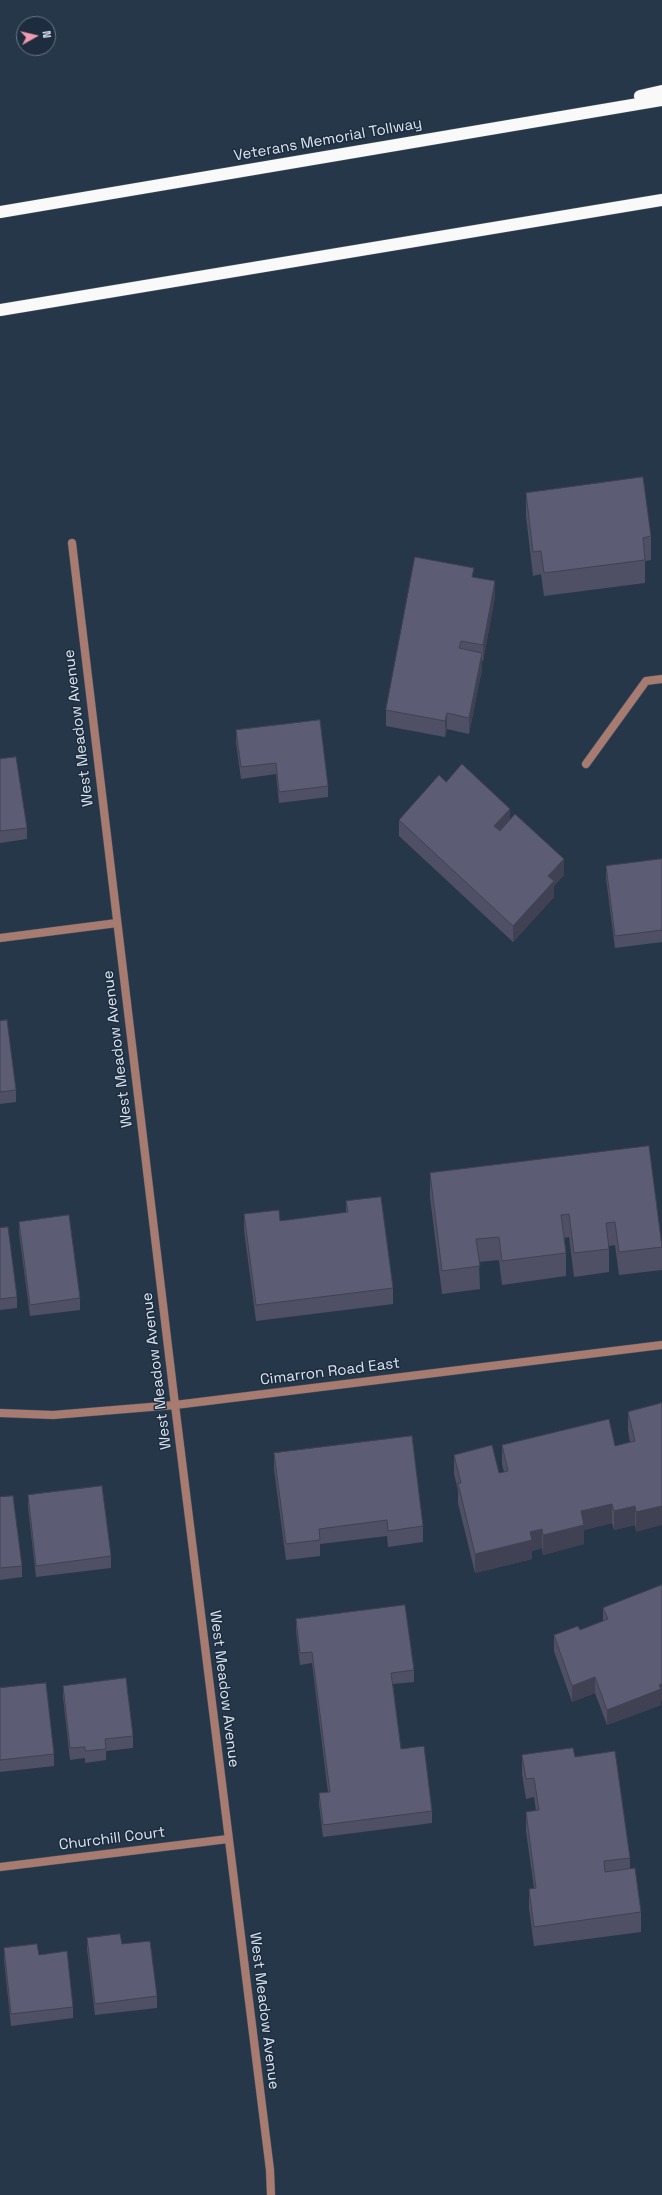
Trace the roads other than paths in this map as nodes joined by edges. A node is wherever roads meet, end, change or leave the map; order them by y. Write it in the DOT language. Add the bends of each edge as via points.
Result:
graph roads {
  1 [pos="662,91"];
  2 [pos="662,100"];
  3 [pos="469,133"];
  4 [pos="662,200"];
  5 [pos="0,212"];
  6 [pos="0,310"];
  7 [pos="72,543"];
  8 [pos="662,679"];
  9 [pos="586,764"];
  10 [pos="117,924"];
  11 [pos="0,938"];
  12 [pos="662,1346"];
  13 [pos="175,1405"];
  14 [pos="0,1413"];
  15 [pos="228,1839"];
  16 [pos="0,1867"];
  17 [pos="271,2195"];
  1 -- 3 [label="highway"];
  2 -- 3 [label="highway, Veterans Memorial Tollway"];
  3 -- 5 [label="highway, Veterans Memorial Tollway"];
  4 -- 6 [label="highway"];
  7 -- 10 [label="street, West Meadow Avenue"];
  8 -- 9 [label="street" via="646,681"];
  10 -- 11 [label="street"];
  10 -- 13 [label="street, West Meadow Avenue"];
  12 -- 13 [label="street, Cimarron Road East"];
  13 -- 14 [label="street, Cimarron Road East" via="53,1415"];
  13 -- 15 [label="street, West Meadow Avenue"];
  15 -- 16 [label="street, Churchill Court"];
  15 -- 17 [label="street, West Meadow Avenue" via="270,2170"];
}
